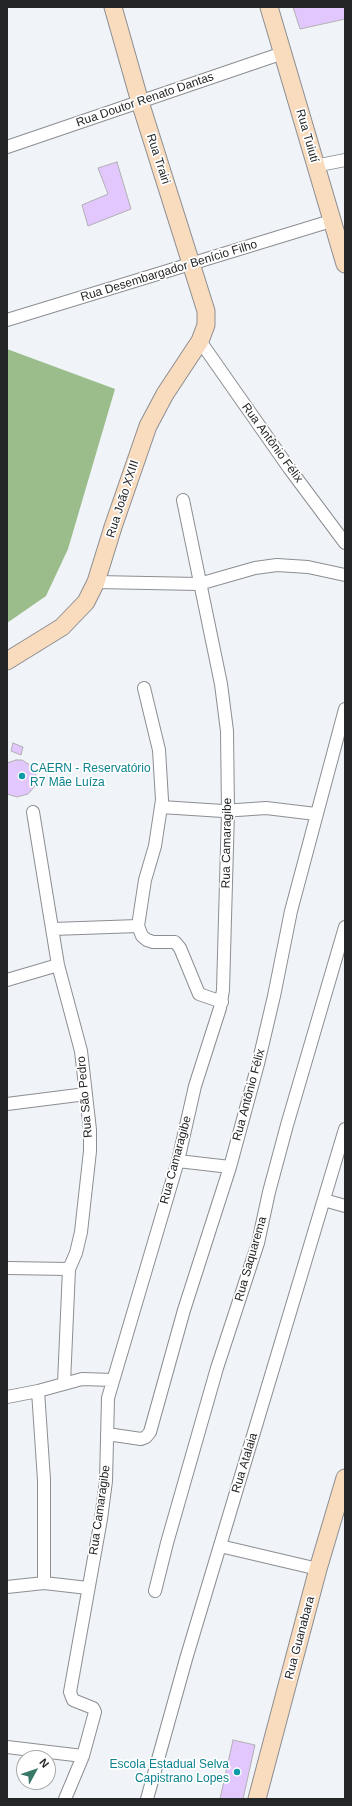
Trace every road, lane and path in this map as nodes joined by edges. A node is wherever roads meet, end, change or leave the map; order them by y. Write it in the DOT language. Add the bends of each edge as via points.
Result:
graph roads {
  1 [pos="113,7"];
  2 [pos="270,7"];
  3 [pos="283,54"];
  4 [pos="140,102"];
  5 [pos="7,147"];
  6 [pos="345,160"];
  7 [pos="316,166"];
  8 [pos="331,221"];
  9 [pos="192,264"];
  10 [pos="345,264"];
  11 [pos="206,311"];
  12 [pos="7,320"];
  13 [pos="200,341"];
  14 [pos="184,500"];
  15 [pos="345,543"];
  16 [pos="345,575"];
  17 [pos="96,582"];
  18 [pos="199,584"];
  19 [pos="7,661"];
  20 [pos="144,688"];
  21 [pos="345,709"];
  22 [pos="161,807"];
  23 [pos="228,811"];
  24 [pos="33,812"];
  25 [pos="316,814"];
  26 [pos="138,926"];
  27 [pos="345,927"];
  28 [pos="53,929"];
  29 [pos="58,965"];
  30 [pos="7,980"];
  31 [pos="222,1002"];
  32 [pos="86,1094"];
  33 [pos="7,1104"];
  34 [pos="345,1128"];
  35 [pos="178,1161"];
  36 [pos="230,1167"];
  37 [pos="324,1200"];
  38 [pos="345,1206"];
  39 [pos="7,1268"];
  40 [pos="69,1268"];
  41 [pos="113,1380"];
  42 [pos="64,1383"];
  43 [pos="38,1391"];
  44 [pos="7,1397"];
  45 [pos="106,1434"];
  46 [pos="345,1478"];
  47 [pos="220,1546"];
  48 [pos="318,1569"];
  49 [pos="44,1583"];
  50 [pos="7,1587"];
  51 [pos="88,1588"];
  52 [pos="155,1591"];
  53 [pos="7,1747"];
  54 [pos="83,1756"];
  55 [pos="65,1799"];
  56 [pos="147,1799"];
  57 [pos="257,1799"];
  1 -- 4 [label="main road, Rua Trairi"];
  2 -- 3 [label="main road, Rua Tuiutí"];
  3 -- 4 [label="street, Rua Doutor Renato Dantas"];
  3 -- 7 [label="main road, Rua Tuiutí"];
  4 -- 5 [label="street, Rua Doutor Renato Dantas"];
  4 -- 9 [label="main road, Rua Trairi"];
  6 -- 7 [label="street"];
  7 -- 8 [label="main road, Rua Tuiutí"];
  8 -- 9 [label="street, Rua Desembargador Benício Filho"];
  8 -- 10 [label="main road, Rua Tuiutí"];
  9 -- 11 [label="main road, Rua Trairi"];
  9 -- 12 [label="street, Rua Desembargador Benício Filho"];
  11 -- 13 [label="main road, Rua João XXIII" via="206,325"];
  13 -- 15 [label="street, Rua Antônio Félix"];
  13 -- 17 [label="main road, Rua João XXIII" via="165,394 148,426"];
  14 -- 18 [label="street, Rua Camaragibe"];
  16 -- 18 [label="street" via="308,567 277,565 255,568"];
  17 -- 18 [label="street"];
  17 -- 19 [label="main road, Rua João XXIII" via="86,602 62,627"];
  18 -- 23 [label="street, Rua Camaragibe" via="224,707 227,731"];
  20 -- 22 [label="street" via="160,750"];
  21 -- 25 [label="street, Rua Antônio Félix"];
  22 -- 23 [label="street"];
  22 -- 26 [label="street"];
  23 -- 25 [label="street" via="266,808"];
  23 -- 31 [label="street, Rua Camaragibe"];
  24 -- 28 [label="street, Rua São Pedro"];
  25 -- 36 [label="street, Rua Antônio Félix" via="291,911 258,1064"];
  26 -- 28 [label="street"];
  26 -- 31 [label="street" via="142,936 147,940 175,942 180,948 199,994"];
  27 -- 52 [label="street, Rua Saquarema" via="287,1125 258,1243 211,1391"];
  28 -- 29 [label="street, Rua São Pedro"];
  29 -- 30 [label="street"];
  29 -- 32 [label="street, Rua São Pedro" via="81,1051"];
  31 -- 35 [label="street, Rua Camaragibe" via="195,1086"];
  32 -- 33 [label="street"];
  32 -- 40 [label="street, Rua São Pedro" via="90,1151 81,1232"];
  34 -- 37 [label="street, Rua Atalaia"];
  35 -- 36 [label="street"];
  35 -- 41 [label="street, Rua Camaragibe"];
  36 -- 45 [label="street, Rua Antônio Félix" via="184,1310 150,1432 141,1439"];
  37 -- 38 [label="street"];
  37 -- 47 [label="street, Rua Atalaia"];
  39 -- 40 [label="street"];
  40 -- 42 [label="street, Rua São Pedro"];
  41 -- 42 [label="street" via="82,1379"];
  41 -- 45 [label="street, Rua Camaragibe" via="106,1407"];
  42 -- 43 [label="street"];
  43 -- 44 [label="street"];
  43 -- 49 [label="street" via="44,1480"];
  45 -- 51 [label="street, Rua Camaragibe" via="106,1481"];
  46 -- 48 [label="main road, Rua Guanabara"];
  47 -- 48 [label="street"];
  47 -- 56 [label="street, Rua Atalaia"];
  48 -- 57 [label="main road, Rua Guanabara"];
  49 -- 50 [label="street"];
  49 -- 51 [label="street"];
  51 -- 54 [label="street, Rua Camaragibe" via="70,1692 73,1700 92,1708 95,1712"];
  53 -- 54 [label="street"];
  54 -- 55 [label="street, Rua Camaragibe"];
}
